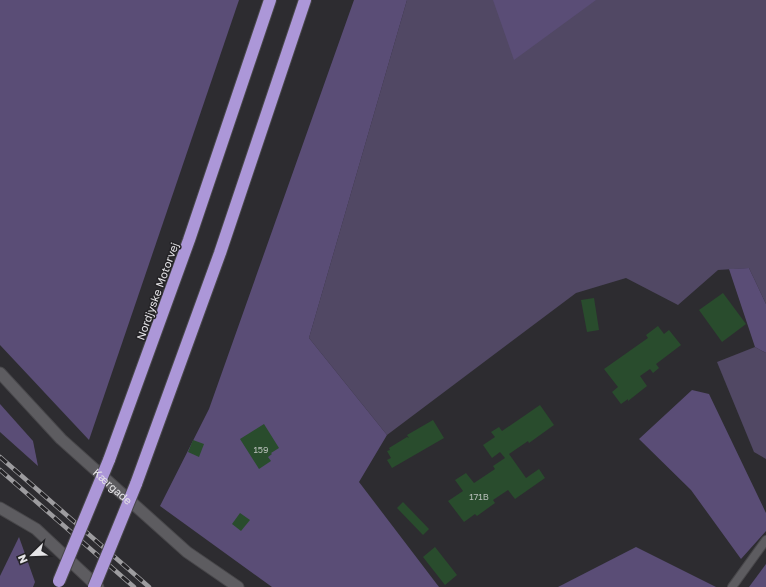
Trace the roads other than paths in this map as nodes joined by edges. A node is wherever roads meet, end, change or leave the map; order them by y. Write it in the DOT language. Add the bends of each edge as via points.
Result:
graph roads {
  1 [pos="270,0"];
  2 [pos="305,0"];
  3 [pos="0,373"];
  4 [pos="0,508"];
  5 [pos="766,540"];
  6 [pos="58,584"];
  7 [pos="94,587"];
  8 [pos="98,587"];
  9 [pos="238,587"];
  10 [pos="732,587"];
  1 -- 6 [label="highway, Nordjyske Motorvej, bridge" via="186,247 109,460"];
  2 -- 7 [label="highway, bridge" via="220,253 136,484"];
  3 -- 9 [label="street, Kærgade" via="60,439 187,552"];
  4 -- 8 [label="street" via="36,529"];
  5 -- 10 [label="lane"];
}
